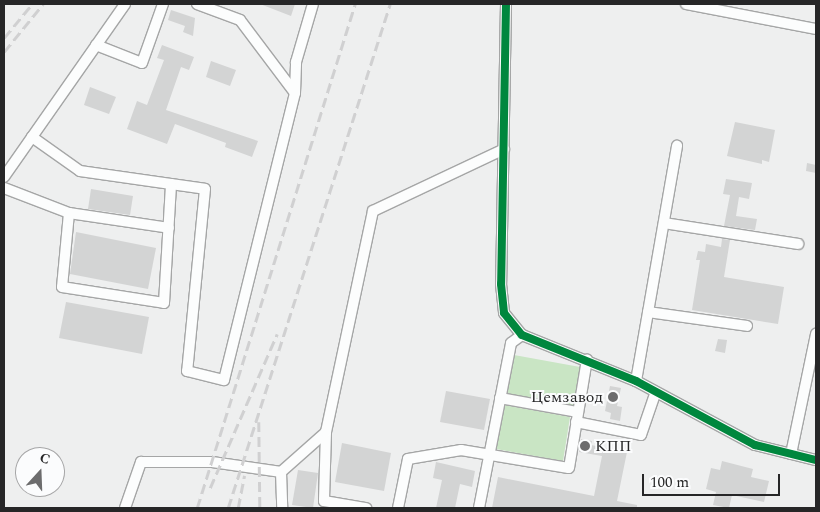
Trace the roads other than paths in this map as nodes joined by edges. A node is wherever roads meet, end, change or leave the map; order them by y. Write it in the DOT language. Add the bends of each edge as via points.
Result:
graph roads {
  1 [pos="125,4"];
  2 [pos="163,4"];
  3 [pos="197,4"];
  4 [pos="313,4"];
  5 [pos="506,4"];
  6 [pos="686,4"];
  7 [pos="723,7"];
  8 [pos="816,29"];
  9 [pos="96,45"];
  10 [pos="295,93"];
  11 [pos="32,137"];
  12 [pos="677,146"];
  13 [pos="504,149"];
  14 [pos="4,177"];
  15 [pos="171,184"];
  16 [pos="4,188"];
  17 [pos="69,213"];
  18 [pos="664,222"];
  19 [pos="168,228"];
  20 [pos="798,244"];
  21 [pos="648,312"];
  22 [pos="748,326"];
  23 [pos="816,334"];
  24 [pos="522,335"];
  25 [pos="586,359"];
  26 [pos="636,381"];
  27 [pos="655,394"];
  28 [pos="500,398"];
  29 [pos="576,417"];
  30 [pos="326,432"];
  31 [pos="489,454"];
  32 [pos="791,454"];
  33 [pos="816,460"];
  34 [pos="281,472"];
  35 [pos="125,508"];
  36 [pos="282,508"];
  37 [pos="366,508"];
  38 [pos="398,508"];
  39 [pos="479,508"];
  1 -- 9 [label="street"];
  2 -- 9 [label="street" via="142,63"];
  3 -- 10 [label="street" via="240,20"];
  4 -- 10 [label="street" via="296,62"];
  5 -- 13 [label="street"];
  6 -- 7 [label="street"];
  7 -- 8 [label="street"];
  9 -- 11 [label="street"];
  10 -- 15 [label="street" via="224,380 187,371 205,189"];
  11 -- 14 [label="street"];
  11 -- 15 [label="street" via="80,171"];
  12 -- 18 [label="street"];
  13 -- 24 [label="street" via="501,284 504,313"];
  13 -- 30 [label="street" via="373,211"];
  15 -- 19 [label="street"];
  16 -- 17 [label="street"];
  17 -- 19 [label="street"];
  17 -- 19 [label="street" via="62,287 164,303"];
  18 -- 20 [label="street"];
  18 -- 21 [label="street"];
  21 -- 22 [label="street"];
  21 -- 26 [label="street"];
  23 -- 32 [label="street"];
  24 -- 25 [label="street"];
  24 -- 28 [label="street" via="511,343"];
  25 -- 26 [label="street"];
  25 -- 29 [label="street"];
  26 -- 27 [label="street"];
  27 -- 29 [label="street" via="641,435"];
  27 -- 32 [label="street" via="755,445"];
  28 -- 29 [label="street"];
  28 -- 31 [label="street"];
  29 -- 31 [label="street" via="568,468"];
  30 -- 34 [label="street"];
  30 -- 37 [label="street" via="324,501"];
  31 -- 38 [label="street" via="461,450 408,458"];
  31 -- 39 [label="street"];
  32 -- 33 [label="street"];
  34 -- 35 [label="street" via="212,462 141,462"];
  34 -- 36 [label="street"];
}
